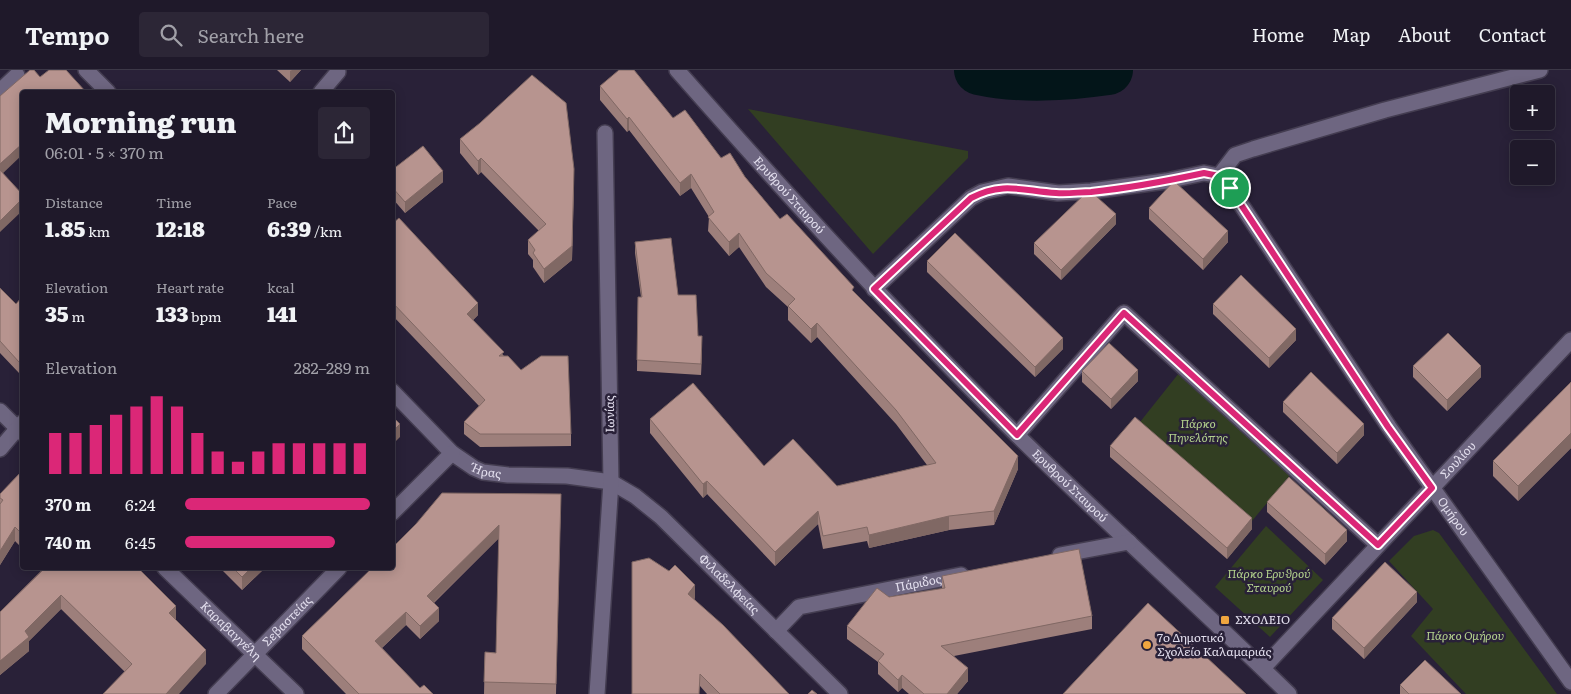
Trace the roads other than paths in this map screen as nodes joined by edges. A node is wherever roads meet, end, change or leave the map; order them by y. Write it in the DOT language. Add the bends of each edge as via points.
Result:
graph roads {
  1 [pos="86,70"];
  2 [pos="677,70"];
  3 [pos="1540,70"];
  4 [pos="338,72"];
  5 [pos="17,74"];
  6 [pos="106,90"];
  7 [pos="323,90"];
  8 [pos="0,91"];
  9 [pos="605,133"];
  10 [pos="1219,176"];
  11 [pos="874,289"];
  12 [pos="1571,340"];
  13 [pos="395,394"];
  14 [pos="0,411"];
  15 [pos="20,427"];
  16 [pos="20,429"];
  17 [pos="1017,435"];
  18 [pos="0,449"];
  19 [pos="452,453"];
  20 [pos="611,482"];
  21 [pos="1432,488"];
  22 [pos="395,510"];
  23 [pos="1129,542"];
  24 [pos="1378,545"];
  25 [pos="1042,559"];
  26 [pos="166,570"];
  27 [pos="337,570"];
  28 [pos="974,572"];
  29 [pos="776,631"];
  30 [pos="255,653"];
  31 [pos="1263,668"];
  32 [pos="1571,682"];
  33 [pos="216,694"];
  34 [pos="296,694"];
  35 [pos="597,694"];
  36 [pos="840,694"];
  37 [pos="1289,694"];
  1 -- 6 [label="street"];
  2 -- 11 [label="street, Ερυθρού Σταυρού"];
  3 -- 10 [label="street" via="1385,110 1253,149 1235,155"];
  4 -- 7 [label="street"];
  5 -- 8 [label="street"];
  9 -- 20 [label="street, Ιωνίας"];
  10 -- 11 [label="street" via="1204,173 1091,192 1058,193 1008,186 982,192 971,198"];
  10 -- 21 [label="street, Ομήρου"];
  11 -- 17 [label="street, Ερυθρού Σταυρού"];
  12 -- 21 [label="street, Σουλίου"];
  13 -- 19 [label="street, Ήρας"];
  14 -- 15 [label="street"];
  16 -- 18 [label="street"];
  17 -- 23 [label="street, Ερυθρού Σταυρού"];
  17 -- 24 [label="street" via="1124,313"];
  19 -- 20 [label="street, Ήρας" via="474,468 493,474 567,476"];
  19 -- 22 [label="street"];
  20 -- 29 [label="street, Φιλαδελφείας" via="655,511"];
  20 -- 35 [label="street, Ιωνίας"];
  21 -- 24 [label="street, Σουλίου"];
  21 -- 32 [label="street, Ομήρου"];
  23 -- 25 [label="street"];
  23 -- 31 [label="street, Ερυθρού Σταυρού"];
  24 -- 31 [label="street, Σουλίου"];
  26 -- 30 [label="street, Καραβαγγέλη"];
  27 -- 30 [label="street, Σεβαστείας"];
  28 -- 29 [label="street, Πάριδος" via="799,607"];
  29 -- 36 [label="street, Φιλαδελφείας"];
  30 -- 33 [label="street, Σεβαστείας"];
  30 -- 34 [label="street, Καραβαγγέλη"];
  31 -- 37 [label="street, Ερυθρού Σταυρού"];
}
